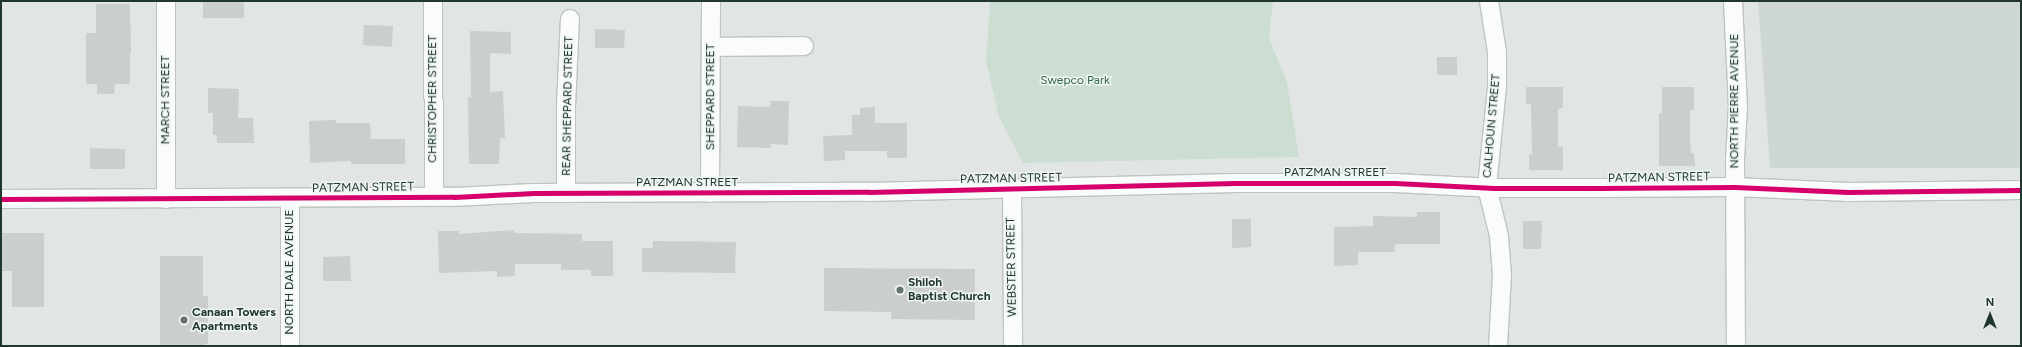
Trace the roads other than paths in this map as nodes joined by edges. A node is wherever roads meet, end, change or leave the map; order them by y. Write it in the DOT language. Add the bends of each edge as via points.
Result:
graph roads {
  1 [pos="166,1"];
  2 [pos="433,1"];
  3 [pos="711,1"];
  4 [pos="1489,1"];
  5 [pos="1733,1"];
  6 [pos="570,19"];
  7 [pos="804,46"];
  8 [pos="711,47"];
  9 [pos="1487,187"];
  10 [pos="1735,187"];
  11 [pos="1012,189"];
  12 [pos="2021,190"];
  13 [pos="566,193"];
  14 [pos="710,193"];
  15 [pos="434,197"];
  16 [pos="290,198"];
  17 [pos="1,199"];
  18 [pos="166,199"];
  19 [pos="290,346"];
  20 [pos="1013,346"];
  21 [pos="1498,346"];
  22 [pos="1736,346"];
  1 -- 18 [label="street, MARCH STREET"];
  2 -- 15 [label="street, CHRISTOPHER STREET"];
  3 -- 8 [label="street, SHEPPARD STREET"];
  4 -- 9 [label="street, CALHOUN STREET" via="1497,52 1497,87"];
  5 -- 10 [label="street, NORTH PIERRE AVENUE" via="1738,106"];
  6 -- 13 [label="street, REAR SHEPPARD STREET"];
  7 -- 8 [label="street"];
  8 -- 14 [label="street, SHEPPARD STREET"];
  9 -- 10 [label="street, PATZMAN STREET"];
  9 -- 11 [label="street, PATZMAN STREET" via="1315,183"];
  9 -- 21 [label="street, CALHOUN STREET" via="1499,236 1502,276"];
  10 -- 12 [label="street, PATZMAN STREET" via="1855,192"];
  10 -- 22 [label="street, NORTH PIERRE AVENUE"];
  11 -- 14 [label="street, PATZMAN STREET"];
  11 -- 20 [label="street, WEBSTER STREET"];
  13 -- 14 [label="street, PATZMAN STREET"];
  13 -- 15 [label="street, PATZMAN STREET"];
  15 -- 16 [label="street, PATZMAN STREET"];
  16 -- 18 [label="street, PATZMAN STREET"];
  16 -- 19 [label="street, NORTH DALE AVENUE"];
  17 -- 18 [label="street, PATZMAN STREET"];
}
